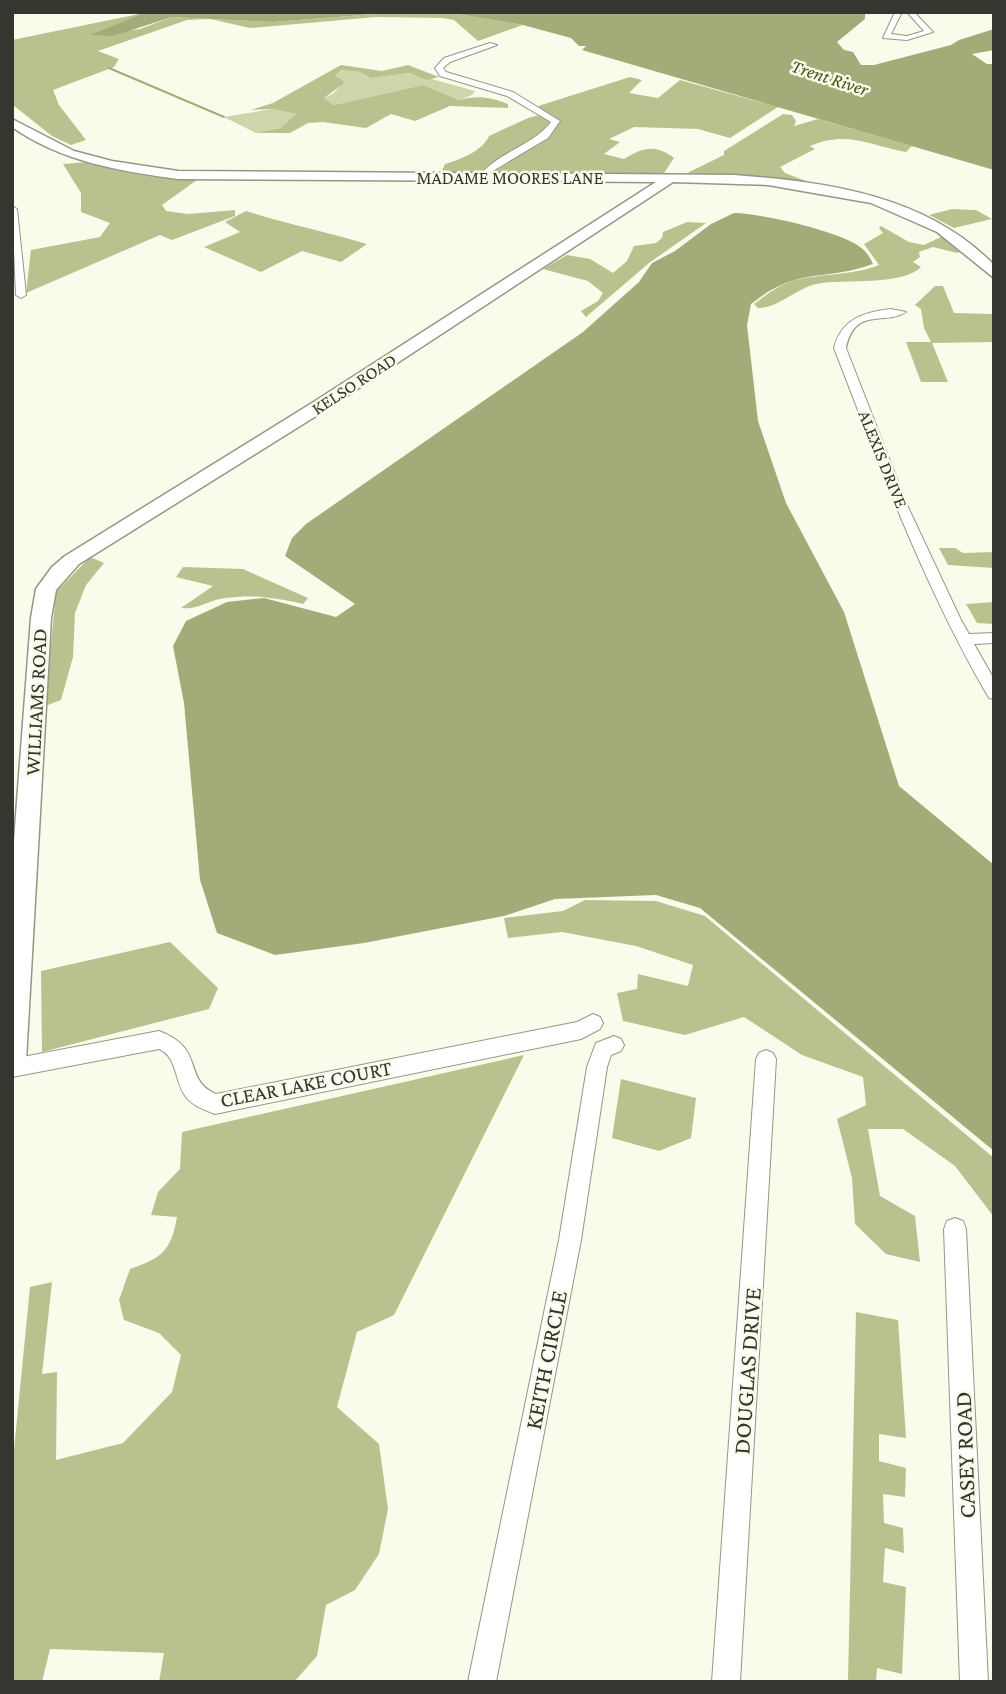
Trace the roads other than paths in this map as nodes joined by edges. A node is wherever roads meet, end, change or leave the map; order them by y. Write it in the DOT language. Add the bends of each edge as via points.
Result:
graph roads {
  1 [pos="899,13"];
  2 [pos="910,13"];
  3 [pos="493,45"];
  4 [pos="12,122"];
  5 [pos="482,178"];
  6 [pos="670,178"];
  7 [pos="12,209"];
  8 [pos="994,274"];
  9 [pos="21,295"];
  10 [pos="901,312"];
  11 [pos="44,594"];
  12 [pos="965,639"];
  13 [pos="994,639"];
  14 [pos="994,694"];
  15 [pos="18,903"];
  16 [pos="593,1023"];
  17 [pos="614,1045"];
  18 [pos="766,1059"];
  19 [pos="12,1061"];
  20 [pos="12,1068"];
  21 [pos="955,1229"];
  22 [pos="482,1682"];
  23 [pos="726,1682"];
  24 [pos="974,1682"];
  1 -- 2 [label="street"];
  1 -- 2 [label="street" via="886,36 907,38 929,32"];
  3 -- 5 [label="street" via="447,60 439,68 443,74 510,94 556,121 545,136"];
  4 -- 5 [label="street, MADAME MOORES LANE" via="39,141 70,153 160,172 217,177"];
  5 -- 6 [label="street, MADAME MOORES LANE"];
  6 -- 8 [label="street, MADAME MOORES LANE" via="781,183 888,206 954,238"];
  6 -- 11 [label="street, KELSO ROAD" via="307,415 72,560 53,577"];
  7 -- 9 [label="street"];
  10 -- 12 [label="street, ALEXIS DRIVE" via="858,321 843,335 840,348 901,507"];
  11 -- 15 [label="street, WILLIAMS ROAD"];
  12 -- 13 [label="street"];
  12 -- 14 [label="street, ALEXIS DRIVE"];
  15 -- 19 [label="street, WILLIAMS ROAD"];
  16 -- 20 [label="street, CLEAR LAKE COURT" via="581,1030 215,1104 200,1099 190,1088 179,1051 171,1042 159,1040"];
  17 -- 22 [label="street, KEITH CIRCLE" via="603,1049 597,1067 570,1240"];
  18 -- 23 [label="street, DOUGLAS DRIVE"];
  21 -- 24 [label="street, CASEY ROAD"];
}
